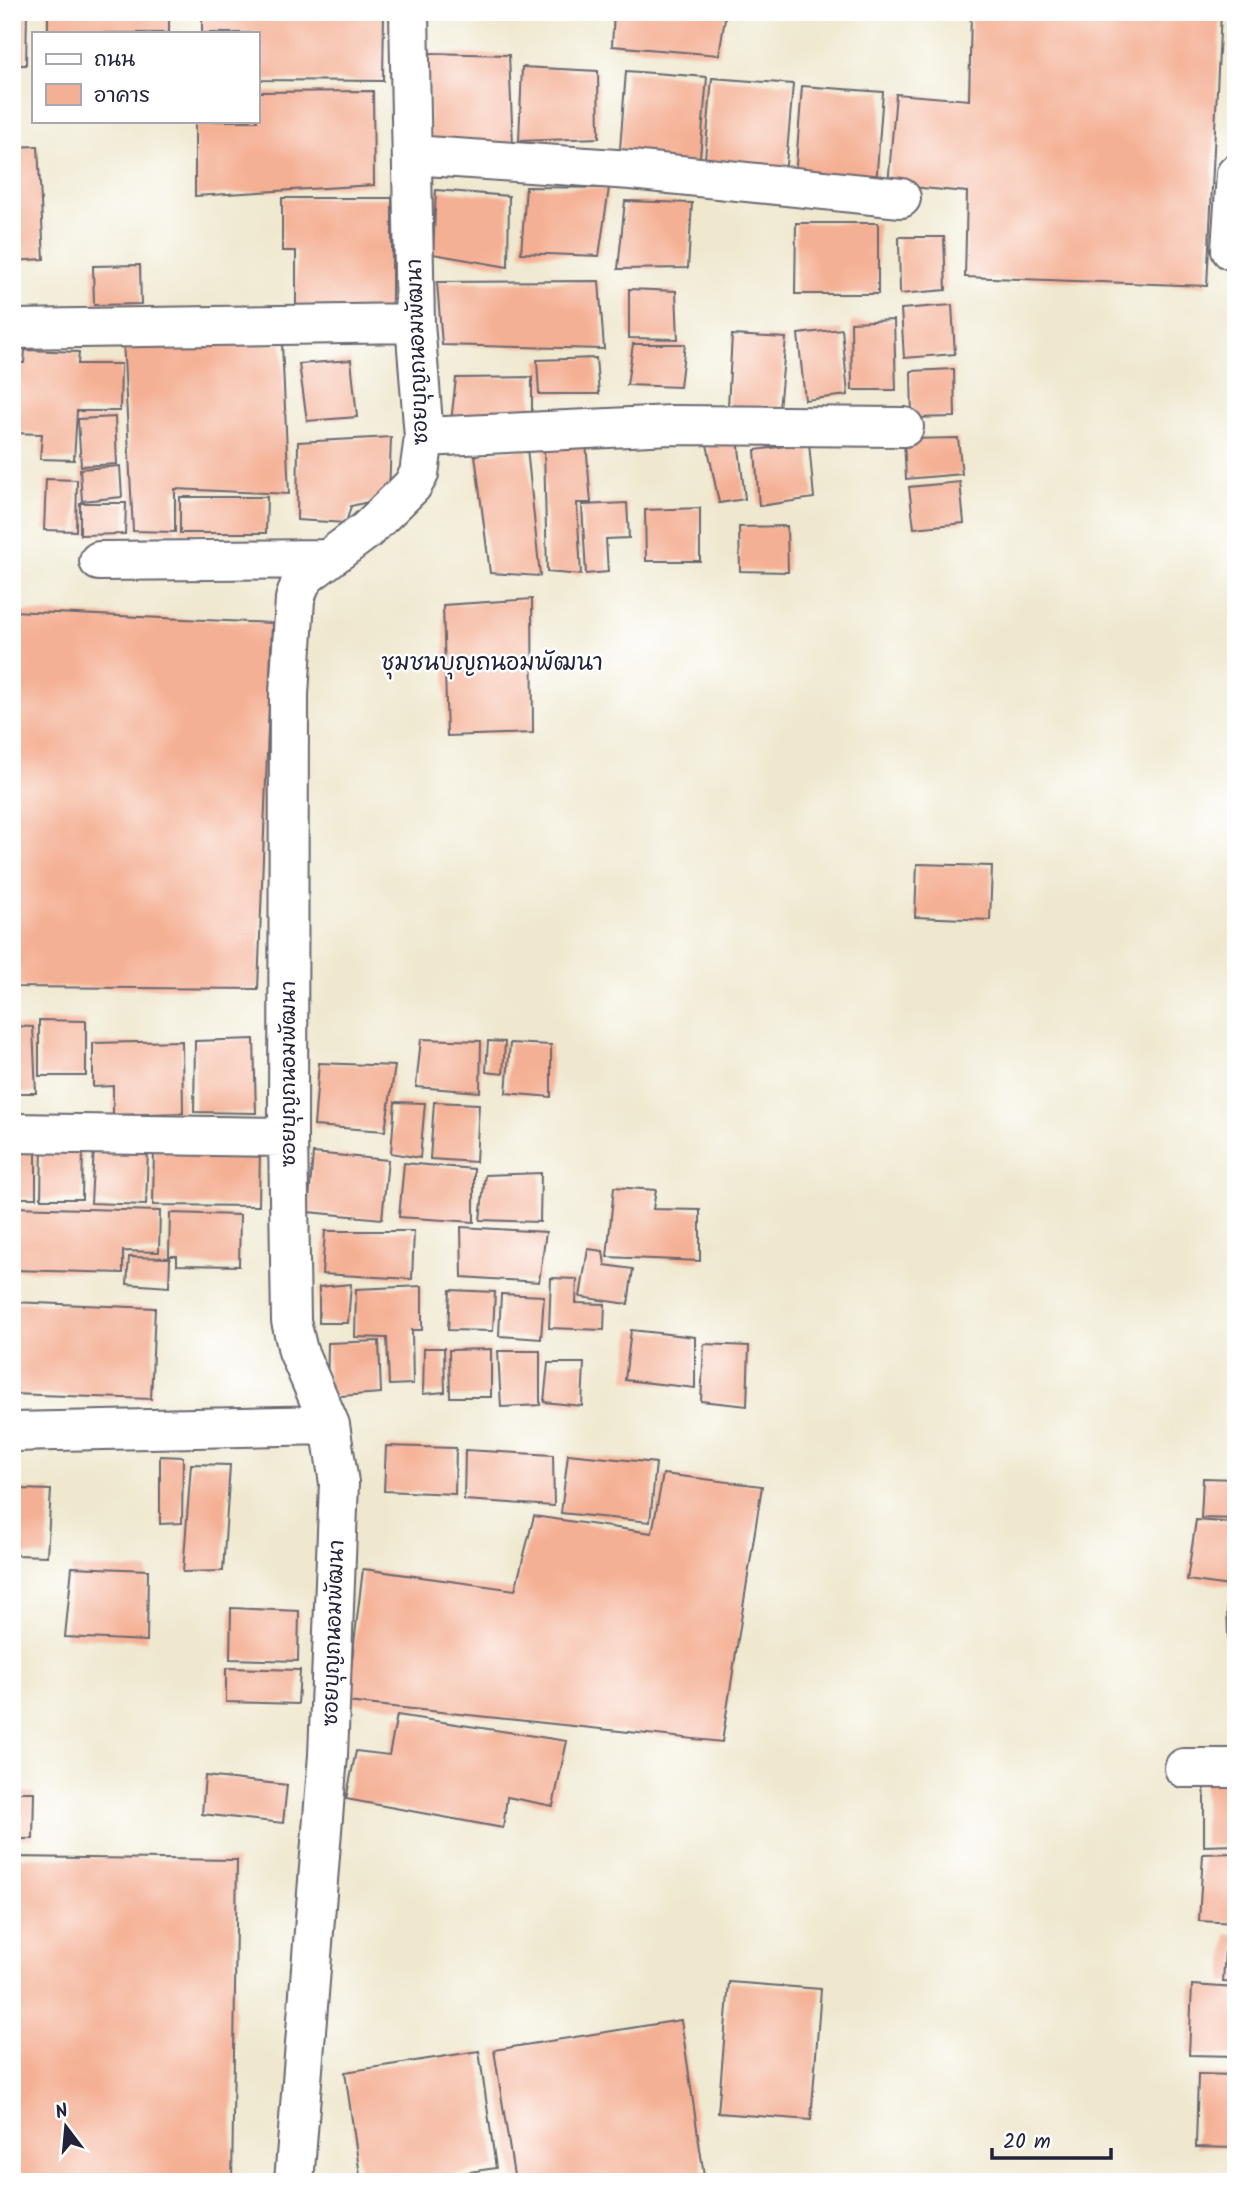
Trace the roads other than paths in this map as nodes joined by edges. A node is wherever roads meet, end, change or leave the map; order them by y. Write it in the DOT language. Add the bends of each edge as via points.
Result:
graph roads {
  1 [pos="409,12"];
  2 [pos="412,155"];
  3 [pos="1236,174"];
  4 [pos="901,198"];
  5 [pos="1231,250"];
  6 [pos="415,323"];
  7 [pos="12,329"];
  8 [pos="904,427"];
  9 [pos="424,437"];
  10 [pos="327,559"];
  11 [pos="99,562"];
  12 [pos="12,1133"];
  13 [pos="288,1137"];
  14 [pos="330,1424"];
  15 [pos="12,1432"];
  16 [pos="1184,1768"];
  17 [pos="1236,1768"];
  18 [pos="294,2182"];
  1 -- 2 [label="street, ซอยบุญถนอมพัฒนา"];
  2 -- 4 [label="street" via="631,170"];
  2 -- 6 [label="street, ซอยบุญถนอมพัฒนา"];
  3 -- 5 [label="street"];
  6 -- 7 [label="street"];
  6 -- 9 [label="street, ซอยบุญถนอมพัฒนา"];
  8 -- 9 [label="street" via="671,425"];
  9 -- 10 [label="street, ซอยบุญถนอมพัฒนา" via="419,474 412,486 367,530"];
  10 -- 11 [label="street"];
  10 -- 13 [label="street, ซอยบุญถนอมพัฒนา" via="308,574 295,599 289,694"];
  12 -- 13 [label="street"];
  13 -- 14 [label="street, ซอยบุญถนอมพัฒนา" via="291,1321 298,1350"];
  14 -- 15 [label="street"];
  14 -- 18 [label="street, ซอยบุญถนอมพัฒนา" via="339,1483 328,1755"];
  16 -- 17 [label="street"];
}
